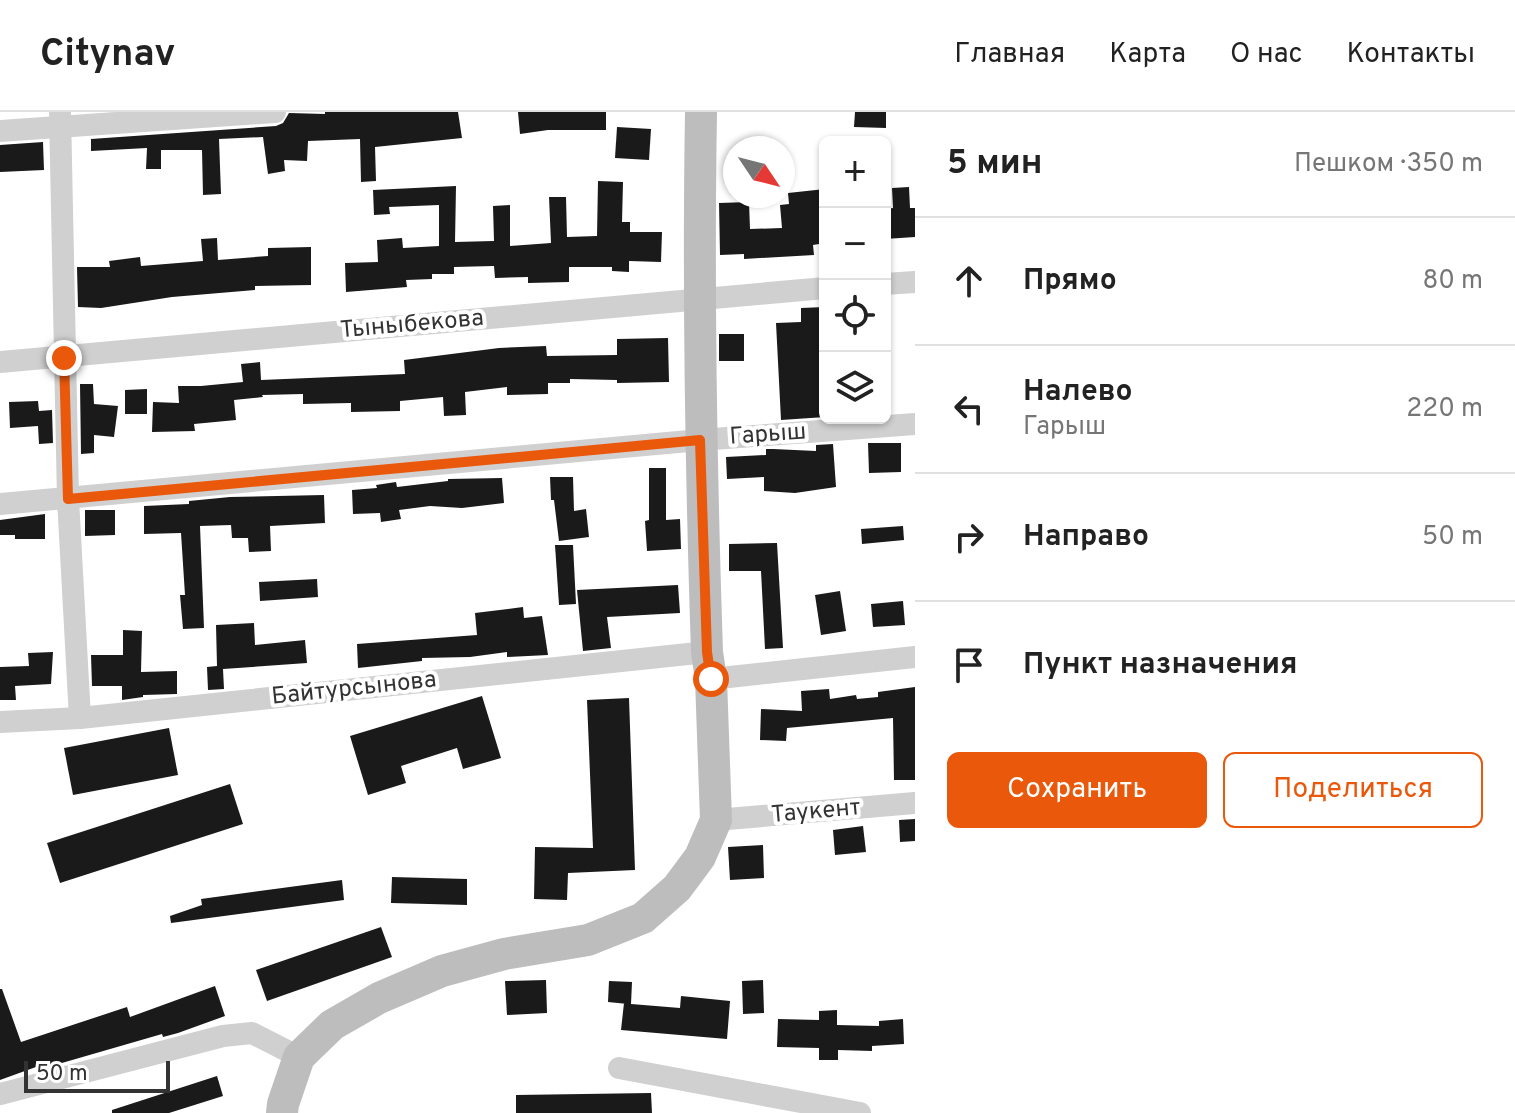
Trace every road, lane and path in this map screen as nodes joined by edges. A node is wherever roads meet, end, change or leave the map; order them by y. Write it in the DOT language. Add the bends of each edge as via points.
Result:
graph roads {
  1 [pos="275,112"];
  2 [pos="701,112"];
  3 [pos="61,119"];
  4 [pos="0,131"];
  5 [pos="915,282"];
  6 [pos="891,284"];
  7 [pos="819,288"];
  8 [pos="698,298"];
  9 [pos="64,358"];
  10 [pos="0,362"];
  11 [pos="915,424"];
  12 [pos="700,440"];
  13 [pos="68,499"];
  14 [pos="0,504"];
  15 [pos="915,657"];
  16 [pos="709,665"];
  17 [pos="80,718"];
  18 [pos="0,722"];
  19 [pos="915,803"];
  20 [pos="716,820"];
  21 [pos="299,1057"];
  22 [pos="619,1068"];
  23 [pos="0,1094"];
  24 [pos="282,1113"];
  25 [pos="860,1113"];
  1 -- 3 [label="street"];
  2 -- 8 [label="main road"];
  3 -- 4 [label="street"];
  3 -- 9 [label="street"];
  5 -- 6 [label="street"];
  7 -- 8 [label="street, Тыныбекова"];
  8 -- 9 [label="street, Тыныбекова"];
  8 -- 12 [label="main road"];
  9 -- 10 [label="street, Тыныбекова"];
  9 -- 13 [label="street"];
  11 -- 12 [label="street, Гарыш"];
  12 -- 13 [label="street, Гарыш"];
  12 -- 16 [label="main road"];
  13 -- 14 [label="street, Гарыш"];
  13 -- 17 [label="street"];
  15 -- 16 [label="street, Байтурсынова"];
  16 -- 17 [label="street, Байтурсынова"];
  16 -- 20 [label="main road"];
  17 -- 18 [label="street, Байтурсынова"];
  19 -- 20 [label="street, Таукент"];
  20 -- 21 [label="main road" via="700,857 677,888 643,918 588,940 442,971 332,1025"];
  21 -- 23 [label="street" via="252,1033 223,1036"];
  21 -- 24 [label="main road"];
  22 -- 25 [label="street"];
}
